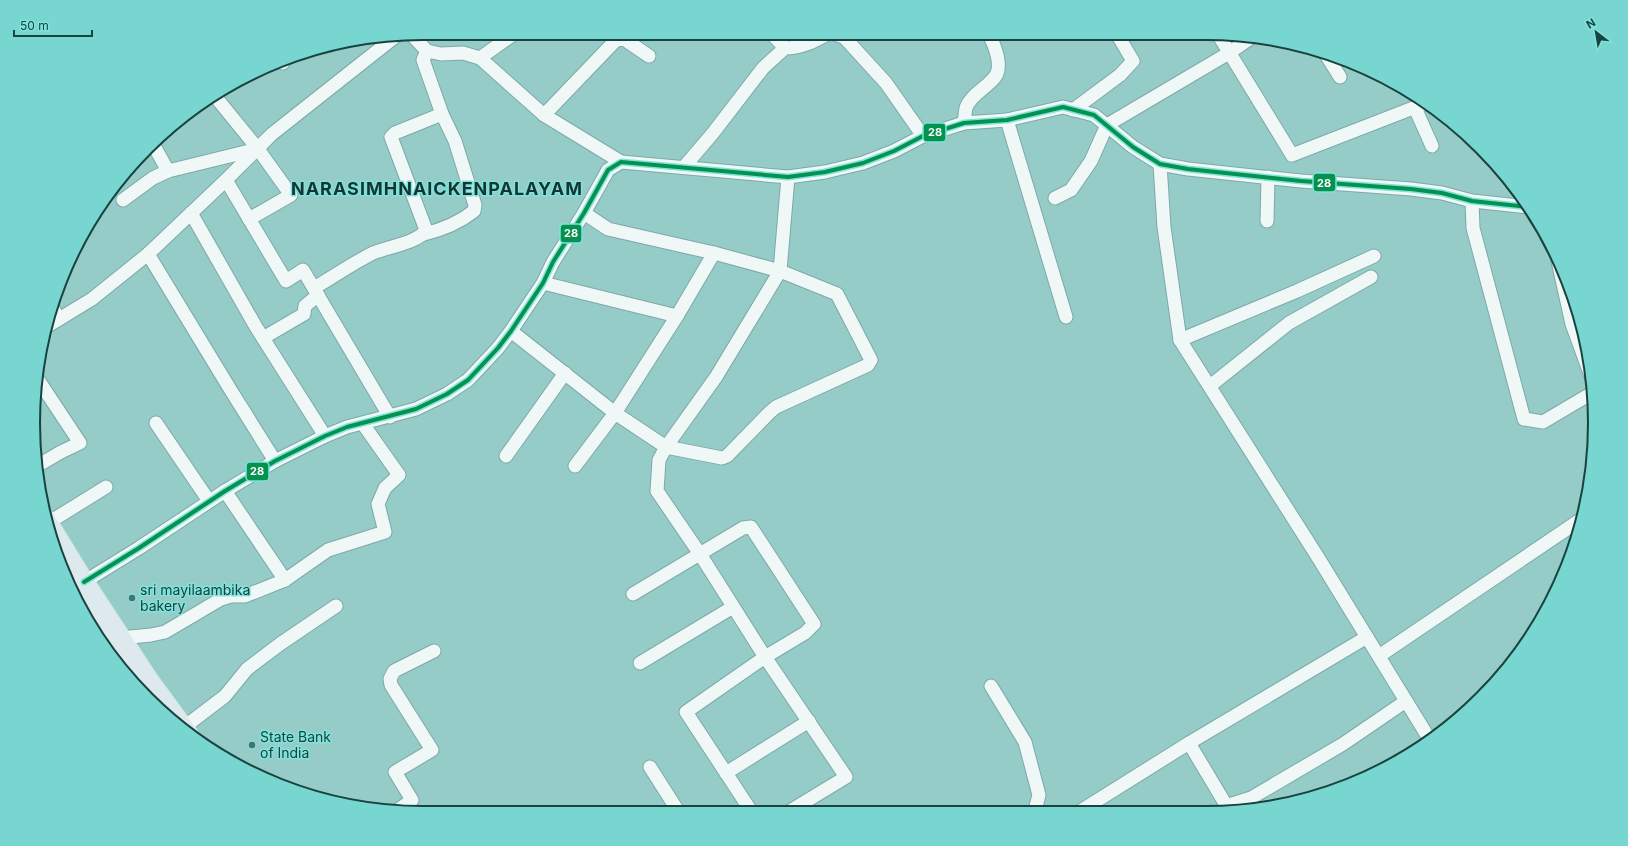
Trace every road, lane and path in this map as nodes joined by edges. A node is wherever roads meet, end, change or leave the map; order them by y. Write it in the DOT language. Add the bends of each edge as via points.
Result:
graph roads {
  1 [pos="417,40"];
  2 [pos="505,40"];
  3 [pos="778,40"];
  4 [pos="816,40"];
  5 [pos="850,40"];
  6 [pos="992,40"];
  7 [pos="1121,40"];
  8 [pos="1222,41"];
  9 [pos="389,42"];
  10 [pos="1245,42"];
  11 [pos="785,48"];
  12 [pos="427,51"];
  13 [pos="1229,53"];
  14 [pos="649,56"];
  15 [pos="480,58"];
  16 [pos="1330,61"];
  17 [pos="1340,77"];
  18 [pos="218,100"];
  19 [pos="1420,106"];
  20 [pos="1073,110"];
  21 [pos="442,114"];
  22 [pos="544,115"];
  23 [pos="1007,120"];
  24 [pos="964,123"];
  25 [pos="1107,125"];
  26 [pos="923,136"];
  27 [pos="1432,146"];
  28 [pos="156,149"];
  29 [pos="258,149"];
  30 [pos="620,162"];
  31 [pos="1160,164"];
  32 [pos="684,167"];
  33 [pos="168,172"];
  34 [pos="1268,177"];
  35 [pos="788,178"];
  36 [pos="226,180"];
  37 [pos="1055,198"];
  38 [pos="123,200"];
  39 [pos="1472,200"];
  40 [pos="1519,204"];
  41 [pos="191,213"];
  42 [pos="584,213"];
  43 [pos="249,219"];
  44 [pos="1267,221"];
  45 [pos="424,234"];
  46 [pos="714,253"];
  47 [pos="148,254"];
  48 [pos="1374,256"];
  49 [pos="780,271"];
  50 [pos="1371,277"];
  51 [pos="543,283"];
  52 [pos="1565,291"];
  53 [pos="316,292"];
  54 [pos="56,314"];
  55 [pos="677,316"];
  56 [pos="1066,317"];
  57 [pos="59,319"];
  58 [pos="53,322"];
  59 [pos="512,332"];
  60 [pos="263,338"];
  61 [pos="1180,340"];
  62 [pos="1581,349"];
  63 [pos="565,373"];
  64 [pos="42,386"];
  65 [pos="1210,386"];
  66 [pos="1587,396"];
  67 [pos="615,413"];
  68 [pos="390,417"];
  69 [pos="156,423"];
  70 [pos="363,424"];
  71 [pos="325,436"];
  72 [pos="666,447"];
  73 [pos="506,456"];
  74 [pos="275,460"];
  75 [pos="42,463"];
  76 [pos="575,466"];
  77 [pos="106,487"];
  78 [pos="225,491"];
  79 [pos="209,501"];
  80 [pos="52,519"];
  81 [pos="1574,524"];
  82 [pos="700,554"];
  83 [pos="64,556"];
  84 [pos="285,580"];
  85 [pos="80,589"];
  86 [pos="633,594"];
  87 [pos="336,606"];
  88 [pos="733,607"];
  89 [pos="1367,637"];
  90 [pos="120,638"];
  91 [pos="434,651"];
  92 [pos="1379,656"];
  93 [pos="765,657"];
  94 [pos="640,662"];
  95 [pos="991,686"];
  96 [pos="1406,701"];
  97 [pos="171,712"];
  98 [pos="809,721"];
  99 [pos="190,727"];
  100 [pos="1427,735"];
  101 [pos="1188,743"];
  102 [pos="650,766"];
  103 [pos="726,773"];
  104 [pos="405,805"];
  105 [pos="1226,805"];
  106 [pos="1236,805"];
  107 [pos="675,806"];
  108 [pos="748,806"];
  109 [pos="798,806"];
  110 [pos="1036,806"];
  111 [pos="1097,806"];
  1 -- 12 [label="street"];
  2 -- 15 [label="street"];
  3 -- 11 [label="street"];
  4 -- 11 [label="street" via="794,48"];
  5 -- 26 [label="street" via="886,83"];
  6 -- 24 [label="street" via="997,55 997,75 970,100"];
  7 -- 20 [label="street" via="1133,61 1120,75"];
  8 -- 13 [label="street"];
  9 -- 29 [label="street" via="272,134"];
  10 -- 13 [label="street"];
  11 -- 32 [label="street" via="762,68"];
  12 -- 15 [label="street" via="441,54 464,53"];
  12 -- 21 [label="street" via="423,60"];
  13 -- 19 [label="street" via="1292,155"];
  13 -- 25 [label="street"];
  14 -- 22 [label="street" via="624,40 616,40"];
  15 -- 22 [label="street"];
  16 -- 17 [label="street"];
  18 -- 29 [label="street"];
  19 -- 27 [label="street"];
  20 -- 23 [label="street" via="1063,107"];
  20 -- 25 [label="street" via="1094,115"];
  21 -- 45 [label="street" via="456,141 475,204 474,211 452,224"];
  21 -- 45 [label="street" via="395,133 391,137 419,208 426,230"];
  22 -- 30 [label="street"];
  23 -- 24 [label="street"];
  23 -- 56 [label="street"];
  24 -- 26 [label="street"];
  25 -- 31 [label="street" via="1133,147"];
  25 -- 37 [label="street" via="1091,161 1070,190"];
  26 -- 35 [label="street" via="863,163"];
  28 -- 33 [label="street"];
  29 -- 33 [label="street"];
  29 -- 36 [label="street"];
  29 -- 43 [label="street" via="291,195"];
  30 -- 32 [label="street"];
  30 -- 42 [label="street" via="608,170"];
  31 -- 34 [label="street"];
  31 -- 61 [label="street" via="1164,227"];
  32 -- 35 [label="street"];
  33 -- 38 [label="street" via="153,178"];
  34 -- 39 [label="street" via="1411,189"];
  34 -- 44 [label="street"];
  35 -- 49 [label="street"];
  36 -- 41 [label="street"];
  36 -- 43 [label="street"];
  39 -- 40 [label="street"];
  39 -- 66 [label="street" via="1473,228 1524,419 1543,422"];
  41 -- 47 [label="street"];
  41 -- 60 [label="street"];
  42 -- 46 [label="street" via="608,229"];
  42 -- 51 [label="street"];
  43 -- 53 [label="street" via="286,281 303,270"];
  45 -- 53 [label="street" via="373,253"];
  46 -- 49 [label="street"];
  46 -- 55 [label="street"];
  47 -- 57 [label="street" via="92,299"];
  47 -- 74 [label="street"];
  48 -- 61 [label="street"];
  49 -- 72 [label="street" via="716,377"];
  49 -- 72 [label="street" via="837,294 871,360 868,364 776,407 727,456 722,458"];
  50 -- 65 [label="street" via="1289,323"];
  51 -- 55 [label="street"];
  51 -- 59 [label="street"];
  52 -- 62 [label="street"];
  53 -- 60 [label="street" via="305,306 304,314"];
  53 -- 68 [label="street"];
  54 -- 57 [label="street"];
  55 -- 67 [label="street"];
  57 -- 58 [label="street"];
  59 -- 63 [label="street"];
  59 -- 68 [label="street" via="463,383 416,409"];
  60 -- 71 [label="street"];
  61 -- 65 [label="street"];
  63 -- 67 [label="street"];
  63 -- 73 [label="street"];
  64 -- 75 [label="street" via="80,443"];
  65 -- 89 [label="street"];
  67 -- 72 [label="street"];
  67 -- 76 [label="street"];
  68 -- 70 [label="street"];
  69 -- 79 [label="street"];
  70 -- 71 [label="street"];
  70 -- 84 [label="street" via="398,475 385,488 378,504 385,532 328,550"];
  71 -- 74 [label="street"];
  72 -- 82 [label="street" via="659,460 657,491"];
  74 -- 78 [label="street"];
  77 -- 80 [label="street"];
  78 -- 79 [label="street"];
  78 -- 84 [label="street"];
  79 -- 85 [label="street"];
  81 -- 92 [label="street"];
  82 -- 86 [label="street"];
  82 -- 88 [label="street"];
  82 -- 93 [label="street" via="743,528 751,527 814,624 805,633"];
  83 -- 85 [label="highway"];
  84 -- 90 [label="street" via="245,596 221,599 164,632 151,636"];
  85 -- 90 [label="highway"];
  87 -- 99 [label="street" via="280,644 248,670 225,696"];
  88 -- 93 [label="street"];
  88 -- 94 [label="street"];
  89 -- 92 [label="street"];
  89 -- 101 [label="street"];
  90 -- 97 [label="highway"];
  91 -- 104 [label="street" via="394,671 390,679 432,750 395,772 412,800"];
  92 -- 96 [label="street"];
  93 -- 98 [label="street"];
  93 -- 103 [label="street" via="686,712"];
  95 -- 110 [label="street" via="1025,742 1039,795"];
  96 -- 100 [label="street"];
  96 -- 106 [label="street" via="1343,744"];
  98 -- 103 [label="street"];
  98 -- 109 [label="street" via="846,777"];
  101 -- 105 [label="street"];
  101 -- 111 [label="street"];
  102 -- 107 [label="street"];
  103 -- 108 [label="street"];
}
